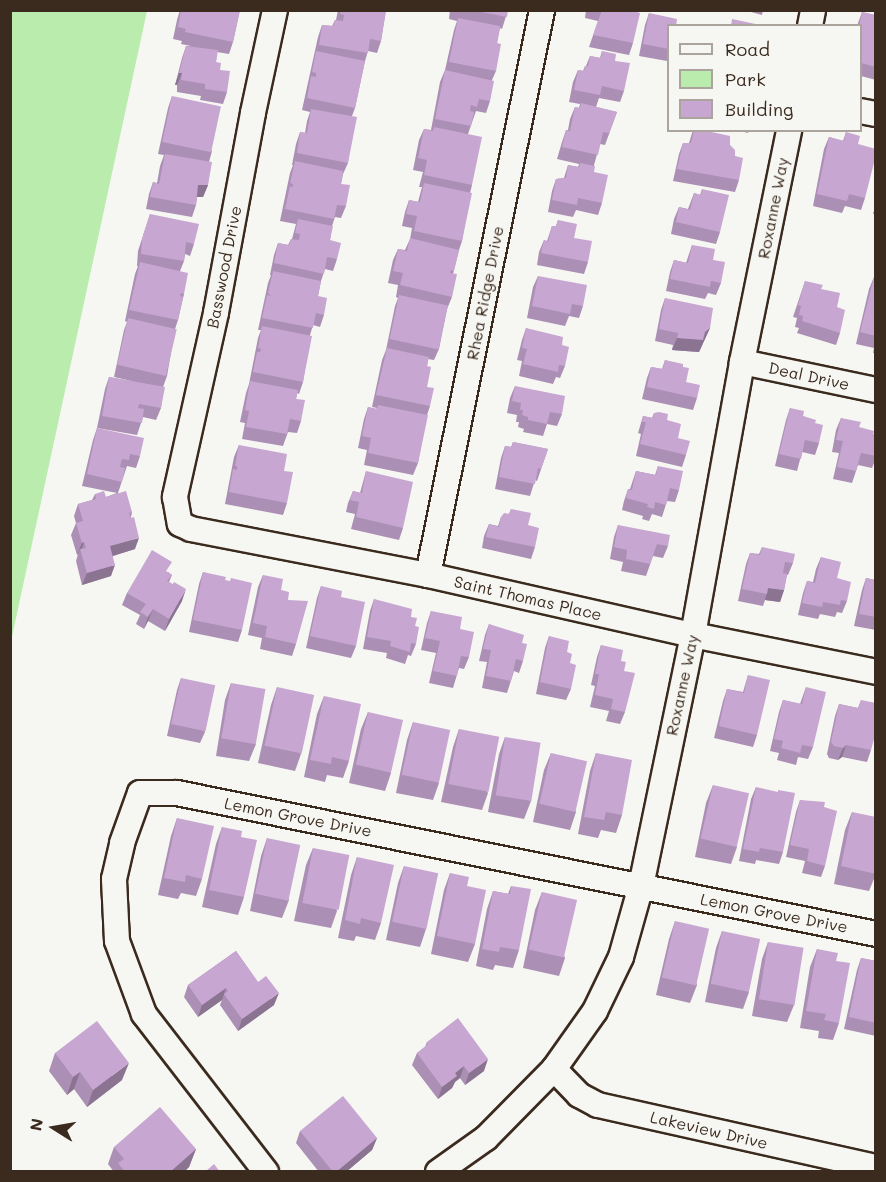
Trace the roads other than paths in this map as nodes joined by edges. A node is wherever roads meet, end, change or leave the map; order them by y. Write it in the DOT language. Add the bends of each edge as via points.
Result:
graph roads {
  1 [pos="275,10"];
  2 [pos="542,10"];
  3 [pos="789,132"];
  4 [pos="742,362"];
  5 [pos="876,390"];
  6 [pos="180,524"];
  7 [pos="428,575"];
  8 [pos="693,635"];
  9 [pos="876,672"];
  10 [pos="641,886"];
  11 [pos="876,934"];
  12 [pos="554,1069"];
  13 [pos="876,1167"];
  14 [pos="266,1172"];
  15 [pos="438,1172"];
  1 -- 6 [label="street, Basswood Drive" via="216,313 175,497"];
  2 -- 7 [label="street, Rhea Ridge Drive"];
  3 -- 4 [label="street, Roxanne Way"];
  4 -- 5 [label="street, Deal Drive"];
  4 -- 8 [label="street, Roxanne Way"];
  6 -- 7 [label="street, Saint Thomas Place"];
  7 -- 8 [label="street, Saint Thomas Place"];
  8 -- 9 [label="street, Saint Thomas Place"];
  8 -- 10 [label="street, Roxanne Way"];
  10 -- 11 [label="street, Lemon Grove Drive"];
  10 -- 12 [label="street, Roxanne Way" via="621,957 595,1011"];
  10 -- 14 [label="street, Lemon Grove Drive" via="177,793 140,793 114,879 117,941 144,1014"];
  12 -- 13 [label="street, Lakeview Drive" via="579,1095 598,1105"];
  12 -- 15 [label="street, Roxanne Way" via="486,1138"];
}
